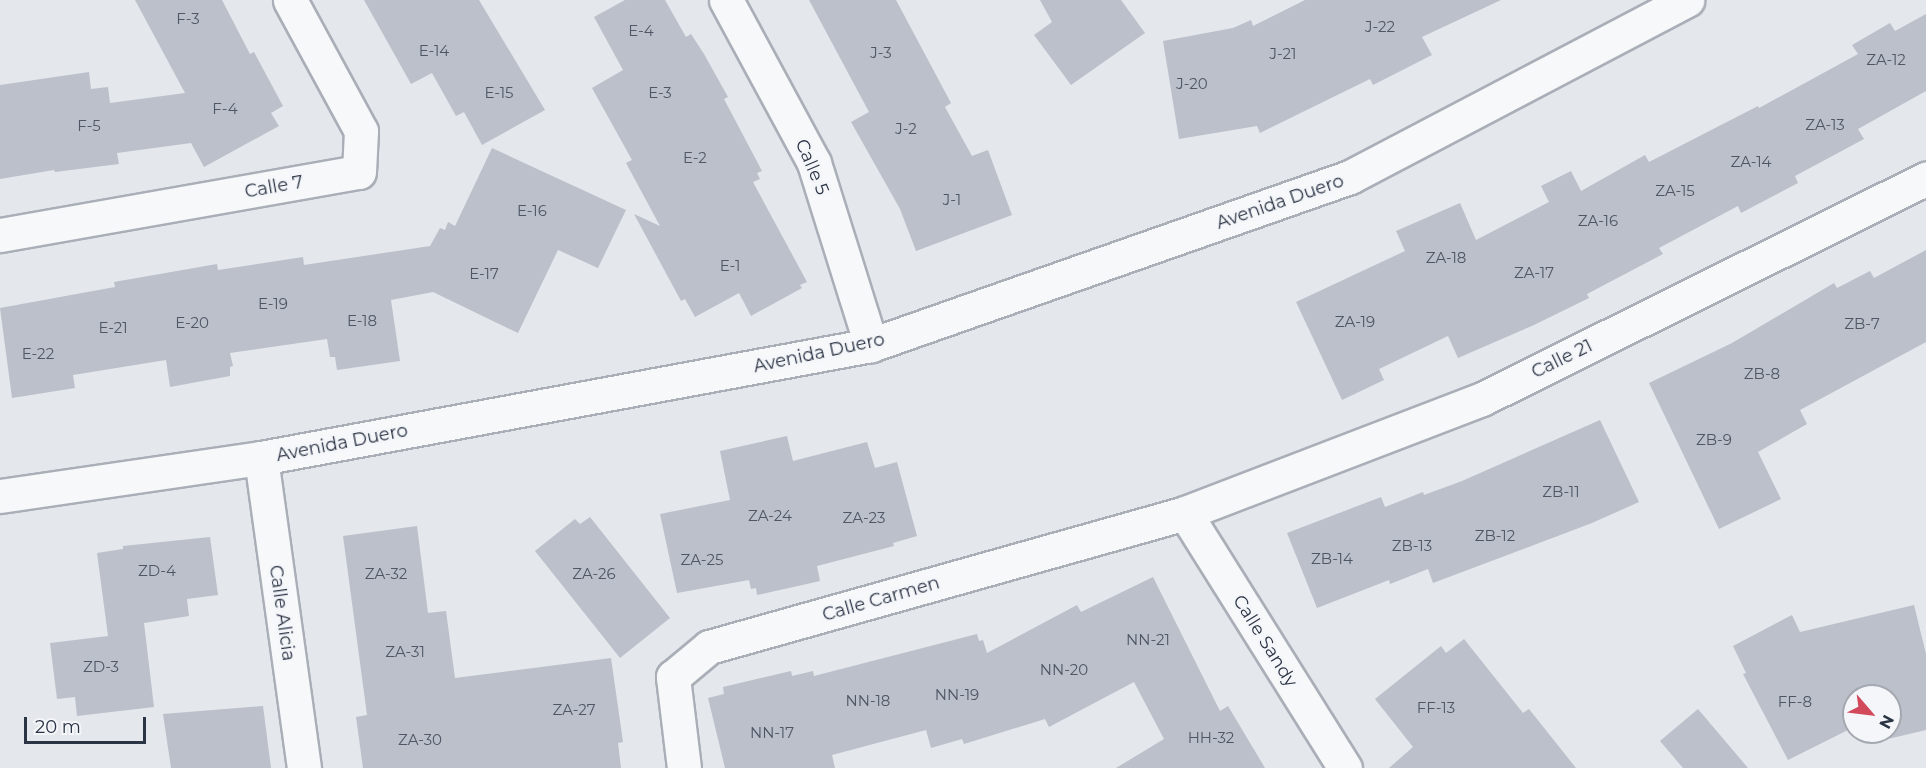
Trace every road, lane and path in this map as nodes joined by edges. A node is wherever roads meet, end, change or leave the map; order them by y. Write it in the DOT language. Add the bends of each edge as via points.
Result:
graph roads {
  1 [pos="290,0"];
  2 [pos="726,0"];
  3 [pos="1687,0"];
  4 [pos="1926,179"];
  5 [pos="0,235"];
  6 [pos="872,345"];
  7 [pos="261,458"];
  8 [pos="0,496"];
  9 [pos="1185,513"];
  10 [pos="304,768"];
  11 [pos="684,768"];
  12 [pos="1345,768"];
  1 -- 5 [label="street, Calle 7" via="361,131 359,172"];
  2 -- 6 [label="street, Calle 5" via="814,163"];
  3 -- 6 [label="street, Avenida Duero" via="1350,177"];
  4 -- 9 [label="street, Calle 21" via="1482,399"];
  6 -- 7 [label="street, Avenida Duero"];
  7 -- 8 [label="street, Avenida Duero"];
  7 -- 10 [label="street, Calle Alicia"];
  9 -- 11 [label="street, Calle Carmen" via="709,647 673,677"];
  9 -- 12 [label="street, Calle Sandy"];
}
